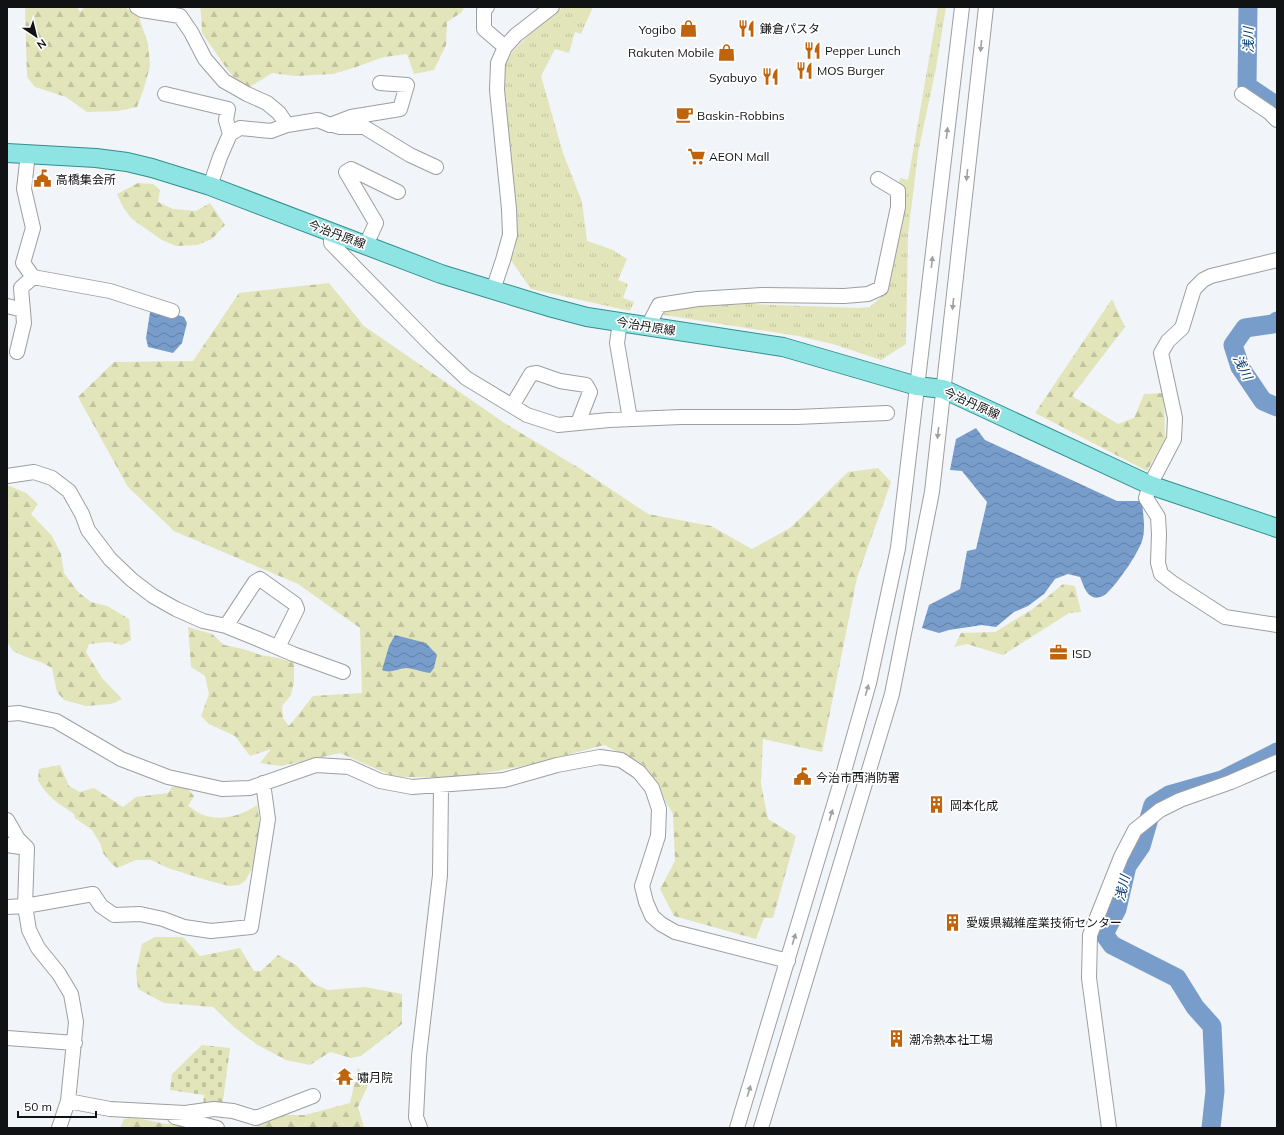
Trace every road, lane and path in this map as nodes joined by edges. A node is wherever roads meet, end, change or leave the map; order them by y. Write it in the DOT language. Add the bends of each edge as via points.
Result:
graph roads {
  1 [pos="137,7"];
  2 [pos="487,7"];
  3 [pos="552,7"];
  4 [pos="962,7"];
  5 [pos="986,7"];
  6 [pos="506,47"];
  7 [pos="380,83"];
  8 [pos="165,94"];
  9 [pos="1242,94"];
  10 [pos="1277,120"];
  11 [pos="287,125"];
  12 [pos="330,125"];
  13 [pos="230,134"];
  14 [pos="7,153"];
  15 [pos="28,153"];
  16 [pos="436,167"];
  17 [pos="878,179"];
  18 [pos="210,186"];
  19 [pos="398,192"];
  20 [pos="331,233"];
  21 [pos="366,245"];
  22 [pos="1277,260"];
  23 [pos="33,277"];
  24 [pos="493,290"];
  25 [pos="7,306"];
  26 [pos="23,310"];
  27 [pos="172,311"];
  28 [pos="620,322"];
  29 [pos="648,326"];
  30 [pos="17,352"];
  31 [pos="917,386"];
  32 [pos="943,389"];
  33 [pos="512,406"];
  34 [pos="887,413"];
  35 [pos="630,419"];
  36 [pos="578,423"];
  37 [pos="7,476"];
  38 [pos="1150,485"];
  39 [pos="1277,528"];
  40 [pos="1277,625"];
  41 [pos="226,626"];
  42 [pos="278,648"];
  43 [pos="343,672"];
  44 [pos="7,714"];
  45 [pos="1277,762"];
  46 [pos="263,783"];
  47 [pos="441,785"];
  48 [pos="7,820"];
  49 [pos="7,845"];
  50 [pos="27,848"];
  51 [pos="7,906"];
  52 [pos="25,906"];
  53 [pos="788,960"];
  54 [pos="7,1038"];
  55 [pos="74,1043"];
  56 [pos="313,1096"];
  57 [pos="68,1102"];
  58 [pos="162,1112"];
  59 [pos="59,1128"];
  60 [pos="218,1128"];
  61 [pos="420,1128"];
  62 [pos="737,1128"];
  63 [pos="761,1128"];
  64 [pos="1109,1128"];
  1 -- 11 [label="street" via="180,16 205,59 224,81 267,103 279,113"];
  2 -- 6 [label="street" via="484,10 484,29"];
  3 -- 6 [label="street"];
  31 -- 4 [label="street, one-way"];
  5 -- 32 [label="street, one-way"];
  6 -- 24 [label="street" via="498,63 498,90 510,235"];
  7 -- 12 [label="street" via="408,85 400,109 351,117"];
  8 -- 13 [label="street" via="228,109 226,120"];
  9 -- 10 [label="street"];
  11 -- 12 [label="street" via="318,120"];
  11 -- 13 [label="street" via="271,131 240,128"];
  12 -- 16 [label="street" via="364,127 410,155"];
  13 -- 18 [label="street"];
  14 -- 15 [label="main road, 今治丹原線"];
  15 -- 18 [label="main road, 今治丹原線" via="127,162"];
  15 -- 23 [label="street" via="24,189 33,228 23,263"];
  17 -- 29 [label="street" via="898,191 898,207 881,288 868,294 844,296 762,295 698,298 659,305"];
  18 -- 20 [label="main road, 今治丹原線"];
  19 -- 21 [label="street" via="350,169 346,172 376,223"];
  20 -- 21 [label="main road, 今治丹原線"];
  20 -- 33 [label="street" via="332,243 431,345 466,378"];
  21 -- 24 [label="main road, 今治丹原線"];
  22 -- 38 [label="street" via="1211,276 1194,289 1182,328 1168,341 1161,353 1175,418 1174,440"];
  23 -- 26 [label="street" via="21,288"];
  23 -- 27 [label="street" via="110,291"];
  24 -- 28 [label="main road, 今治丹原線" via="587,317"];
  25 -- 26 [label="street"];
  26 -- 30 [label="street" via="24,323"];
  28 -- 29 [label="main road, 今治丹原線"];
  28 -- 35 [label="street" via="617,343"];
  29 -- 31 [label="main road, 今治丹原線" via="783,347"];
  31 -- 32 [label="main road, 今治丹原線"];
  53 -- 31 [label="street, one-way" via="869,683 898,548"];
  32 -- 38 [label="main road, 今治丹原線"];
  32 -- 63 [label="street, one-way" via="932,492 892,694"];
  33 -- 36 [label="street" via="527,415 558,425"];
  33 -- 36 [label="street" via="531,374 537,373 560,381 586,385 590,392"];
  34 -- 35 [label="street"];
  35 -- 36 [label="street"];
  37 -- 41 [label="street" via="34,472 52,478 69,491 88,530 110,559 132,580 176,609 203,621"];
  38 -- 39 [label="main road, 今治丹原線"];
  38 -- 40 [label="street" via="1146,498 1158,517 1158,563 1161,574 1225,617"];
  41 -- 42 [label="street"];
  41 -- 42 [label="street" via="255,582 260,579 295,604 297,609"];
  42 -- 43 [label="street"];
  44 -- 46 [label="street" via="19,713 56,721 121,759 168,777 222,789 250,788"];
  45 -- 64 [label="street" via="1160,810 1135,830 1121,857 1090,935 1089,978"];
  46 -- 47 [label="street" via="316,765 349,767 380,781 412,788"];
  46 -- 52 [label="street" via="268,819 251,927 211,931 184,927 140,914 114,915 101,906 93,894"];
  47 -- 53 [label="street" via="504,780 556,765 600,757 621,760 639,772 652,788 659,809 658,836 642,886 652,916 675,932"];
  47 -- 61 [label="street" via="440,875 419,1056 416,1117"];
  48 -- 50 [label="street"];
  49 -- 50 [label="street"];
  50 -- 52 [label="street"];
  51 -- 52 [label="street"];
  52 -- 55 [label="street" via="29,930 38,948 71,994 76,1022"];
  62 -- 53 [label="street, one-way"];
  54 -- 55 [label="street"];
  55 -- 57 [label="street"];
  56 -- 58 [label="street" via="256,1118 233,1111 214,1109 185,1113"];
  57 -- 58 [label="street" via="110,1109"];
  57 -- 59 [label="street"];
  58 -- 60 [label="street" via="165,1115"];
}
